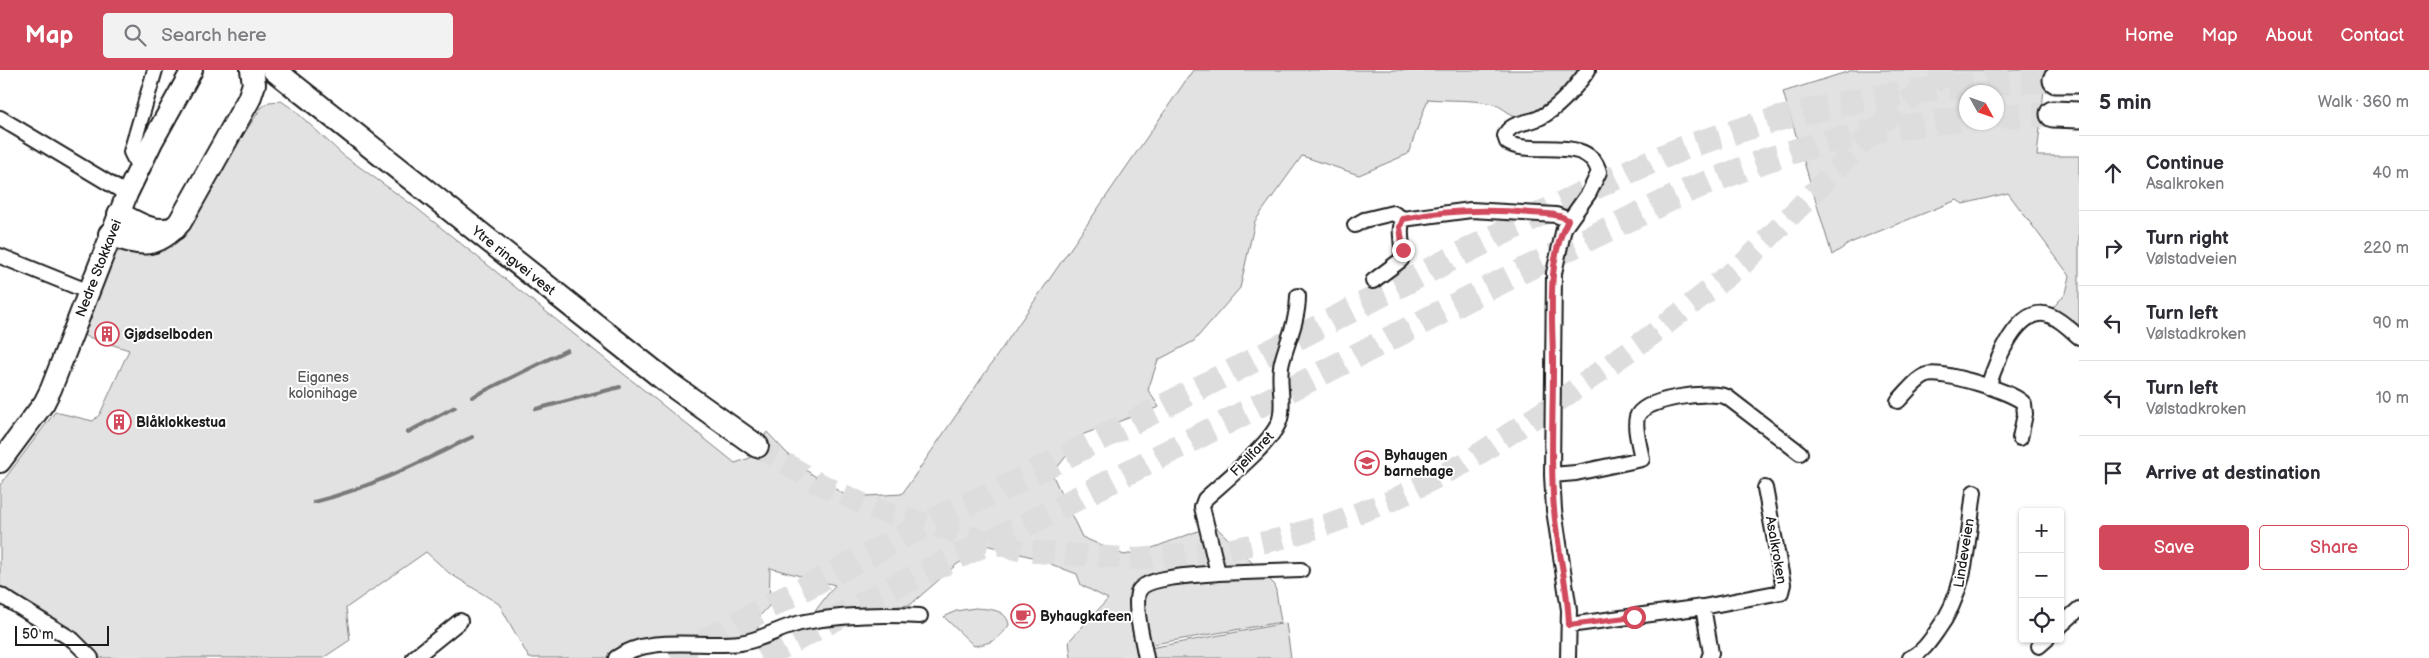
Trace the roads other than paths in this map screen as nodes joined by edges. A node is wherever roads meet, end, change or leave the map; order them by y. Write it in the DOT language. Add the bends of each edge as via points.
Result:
graph roads {
  1 [pos="155,70"];
  2 [pos="192,70"];
  3 [pos="252,70"];
  4 [pos="1588,70"];
  5 [pos="287,74"];
  6 [pos="2053,114"];
  7 [pos="2079,115"];
  8 [pos="0,118"];
  9 [pos="139,168"];
  10 [pos="208,176"];
  11 [pos="123,204"];
  12 [pos="1403,219"];
  13 [pos="1568,220"];
  14 [pos="1355,225"];
  15 [pos="176,228"];
  16 [pos="110,234"];
  17 [pos="0,256"];
  18 [pos="1373,281"];
  19 [pos="87,291"];
  20 [pos="1298,296"];
  21 [pos="2079,337"];
  22 [pos="1988,387"];
  23 [pos="1898,401"];
  24 [pos="2020,438"];
  25 [pos="757,446"];
  26 [pos="1800,453"];
  27 [pos="0,462"];
  28 [pos="1552,475"];
  29 [pos="1764,488"];
  30 [pos="1974,492"];
  31 [pos="1301,570"];
  32 [pos="1218,573"];
  33 [pos="0,595"];
  34 [pos="1703,607"];
  35 [pos="2079,609"];
  36 [pos="920,616"];
  37 [pos="460,621"];
  38 [pos="2064,622"];
  39 [pos="1569,625"];
  40 [pos="91,658"];
  41 [pos="414,658"];
  42 [pos="616,658"];
  43 [pos="1146,658"];
  44 [pos="1568,658"];
  45 [pos="1709,658"];
  46 [pos="1910,658"];
  1 -- 9 [label="street" via="131,152"];
  2 -- 9 [label="main road, Nedre Stokkavei"];
  3 -- 10 [label="main road" via="254,84 249,99"];
  4 -- 13 [label="street" via="1550,111 1513,126 1505,136 1513,146 1571,149 1594,162 1598,177"];
  5 -- 10 [label="main road" via="278,85 255,100"];
  5 -- 25 [label="main road, Ytre ringvei vest" via="384,156 663,378"];
  6 -- 7 [label="highway"];
  8 -- 11 [label="street"];
  9 -- 11 [label="main road, Nedre Stokkavei"];
  10 -- 15 [label="main road"];
  11 -- 15 [label="main road" via="150,230 159,232"];
  11 -- 16 [label="main road, Nedre Stokkavei"];
  12 -- 13 [label="street" via="1447,212 1494,210 1556,215"];
  12 -- 14 [label="street" via="1392,214"];
  12 -- 18 [label="street" via="1400,224 1401,260"];
  13 -- 28 [label="street" via="1557,254 1553,290"];
  15 -- 16 [label="main road" via="152,243 134,242"];
  16 -- 19 [label="main road, Nedre Stokkavei"];
  17 -- 19 [label="street"];
  19 -- 27 [label="main road, Nedre Stokkavei" via="44,403"];
  20 -- 32 [label="street, Fjellfaret" via="1294,329 1282,363 1280,421 1266,440 1205,499 1202,507"];
  21 -- 22 [label="street" via="2050,315 2036,314 2028,318 2005,343"];
  22 -- 23 [label="street" via="1928,374"];
  22 -- 24 [label="street" via="2014,396 2024,404"];
  26 -- 28 [label="street" via="1732,400 1722,394 1704,394 1644,407 1637,420 1642,459"];
  28 -- 39 [label="street"];
  29 -- 34 [label="street, Asalkroken" via="1782,590 1777,594"];
  30 -- 46 [label="street, Lindeveien" via="1959,592 1935,635 1916,656"];
  31 -- 32 [label="street"];
  32 -- 43 [label="street" via="1152,580 1141,586 1138,609"];
  33 -- 40 [label="street" via="73,640"];
  34 -- 39 [label="street, Asalkroken"];
  34 -- 45 [label="street" via="1711,653"];
  35 -- 38 [label="street"];
  36 -- 42 [label="street" via="806,622 738,643 655,645"];
  37 -- 41 [label="street"];
  39 -- 44 [label="street"];
}
